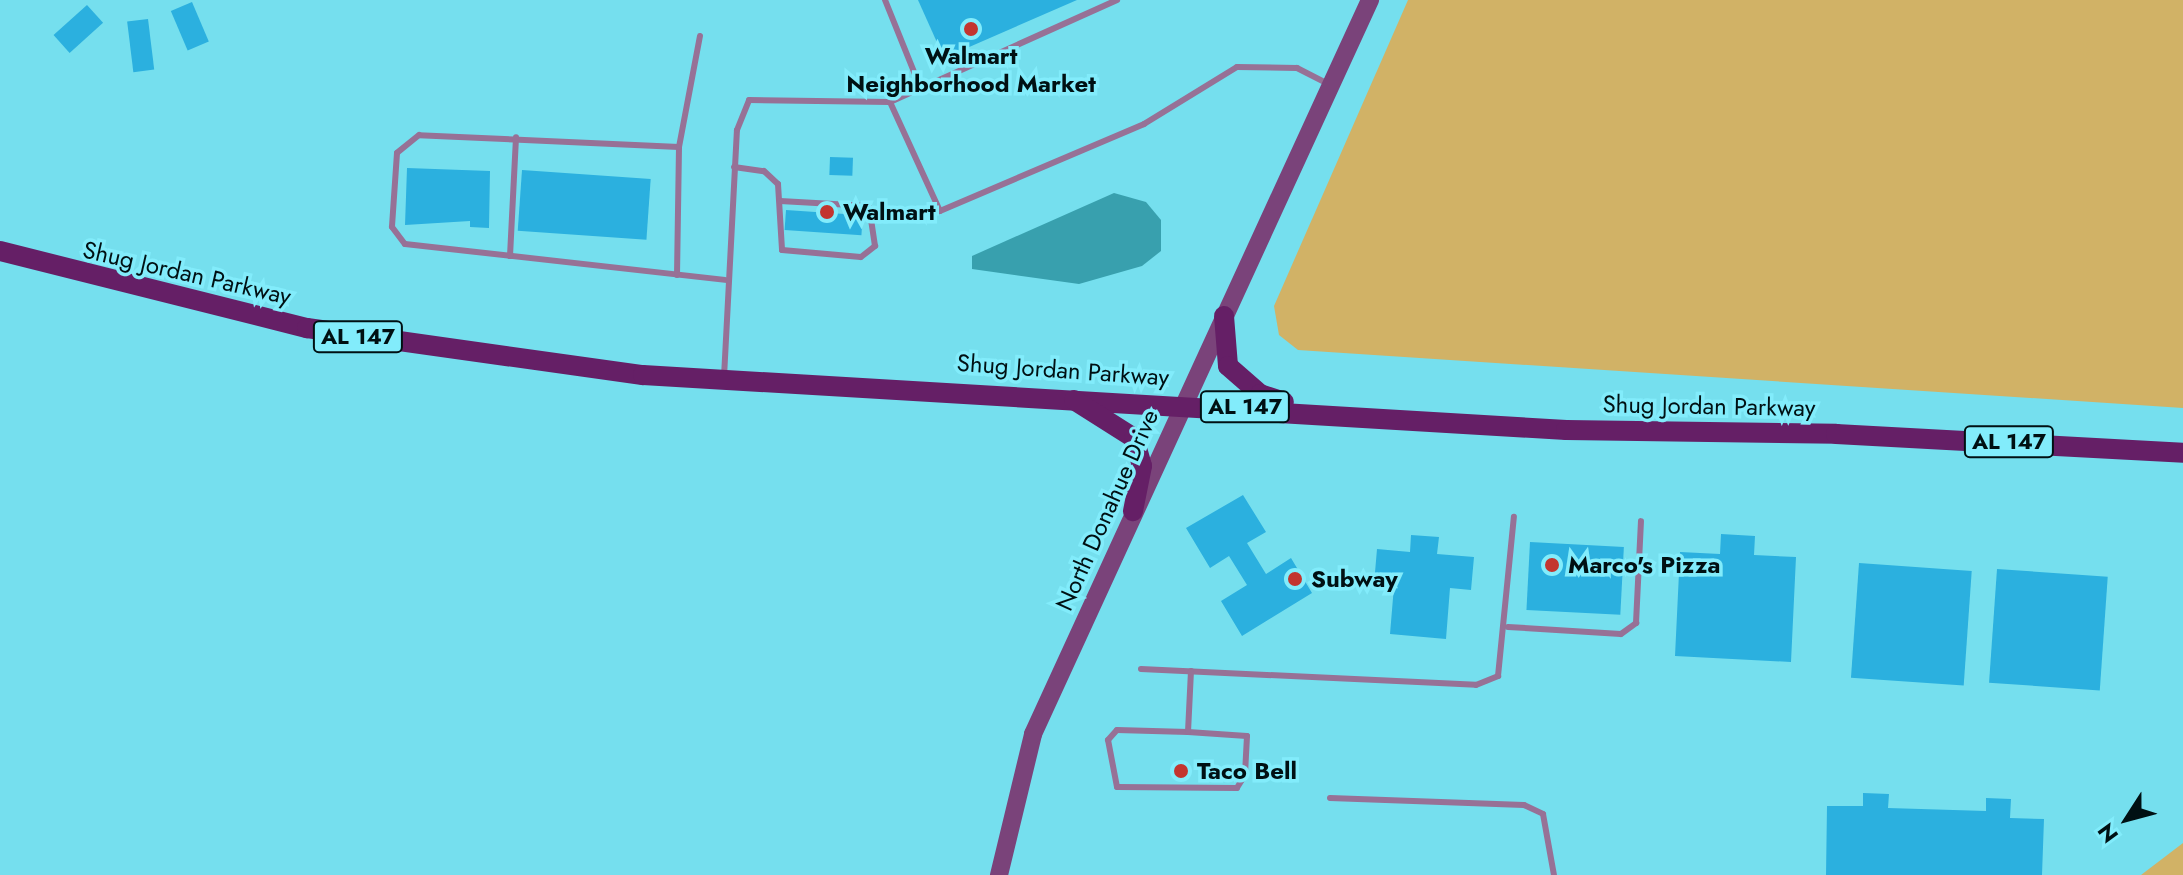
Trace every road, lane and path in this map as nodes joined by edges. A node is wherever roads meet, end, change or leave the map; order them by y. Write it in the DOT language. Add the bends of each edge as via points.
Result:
graph roads {
  1 [pos="885,0"];
  2 [pos="1117,0"];
  3 [pos="1370,0"];
  4 [pos="700,36"];
  5 [pos="1329,84"];
  6 [pos="921,89"];
  7 [pos="890,102"];
  8 [pos="516,137"];
  9 [pos="679,147"];
  10 [pos="734,167"];
  11 [pos="780,201"];
  12 [pos="0,251"];
  13 [pos="510,256"];
  14 [pos="677,275"];
  15 [pos="725,280"];
  16 [pos="1224,316"];
  17 [pos="724,380"];
  18 [pos="1067,397"];
  19 [pos="1180,405"];
  20 [pos="1311,411"];
  21 [pos="2183,453"];
  22 [pos="1133,511"];
  23 [pos="1514,517"];
  24 [pos="1641,521"];
  25 [pos="1508,627"];
  26 [pos="1141,669"];
  27 [pos="1191,671"];
  28 [pos="1188,732"];
  29 [pos="1330,798"];
  30 [pos="999,875"];
  31 [pos="1554,875"];
  1 -- 6 [label="lane"];
  2 -- 6 [label="lane"];
  3 -- 5 [label="street, North Donahue Drive"];
  4 -- 9 [label="lane"];
  5 -- 7 [label="lane" via="1297,68 1237,67 1144,124 940,211"];
  5 -- 16 [label="street, North Donahue Drive"];
  6 -- 7 [label="lane"];
  7 -- 10 [label="lane" via="760,95 739,111"];
  8 -- 9 [label="lane"];
  8 -- 13 [label="lane"];
  8 -- 13 [label="lane" via="435,132 408,140 397,153 392,227 405,244"];
  9 -- 14 [label="lane"];
  10 -- 11 [label="lane" via="773,175"];
  10 -- 15 [label="lane"];
  11 -- 11 [label="lane" via="869,206 875,246 861,257 788,253 779,244"];
  12 -- 17 [label="main road, Shug Jordan Parkway / AL 147" via="335,333 531,364"];
  13 -- 14 [label="lane"];
  14 -- 15 [label="lane"];
  15 -- 17 [label="lane"];
  16 -- 19 [label="street, North Donahue Drive"];
  16 -- 20 [label="main road" via="1228,366 1241,381"];
  17 -- 18 [label="main road, Shug Jordan Parkway / AL 147"];
  18 -- 19 [label="main road, Shug Jordan Parkway / AL 147"];
  18 -- 22 [label="main road" via="1134,438 1142,466"];
  19 -- 20 [label="main road, Shug Jordan Parkway / AL 147"];
  19 -- 22 [label="street, North Donahue Drive"];
  20 -- 21 [label="main road, Shug Jordan Parkway / AL 147" via="1566,430 1836,434"];
  22 -- 30 [label="street, North Donahue Drive" via="1033,734"];
  23 -- 25 [label="lane"];
  24 -- 25 [label="lane" via="1636,623 1621,634"];
  25 -- 27 [label="lane" via="1498,676 1476,685"];
  26 -- 27 [label="lane"];
  27 -- 28 [label="lane"];
  28 -- 28 [label="lane" via="1117,730 1108,740 1117,787 1220,793 1245,775 1247,736"];
  29 -- 31 [label="lane" via="1524,805 1543,814"];
}
